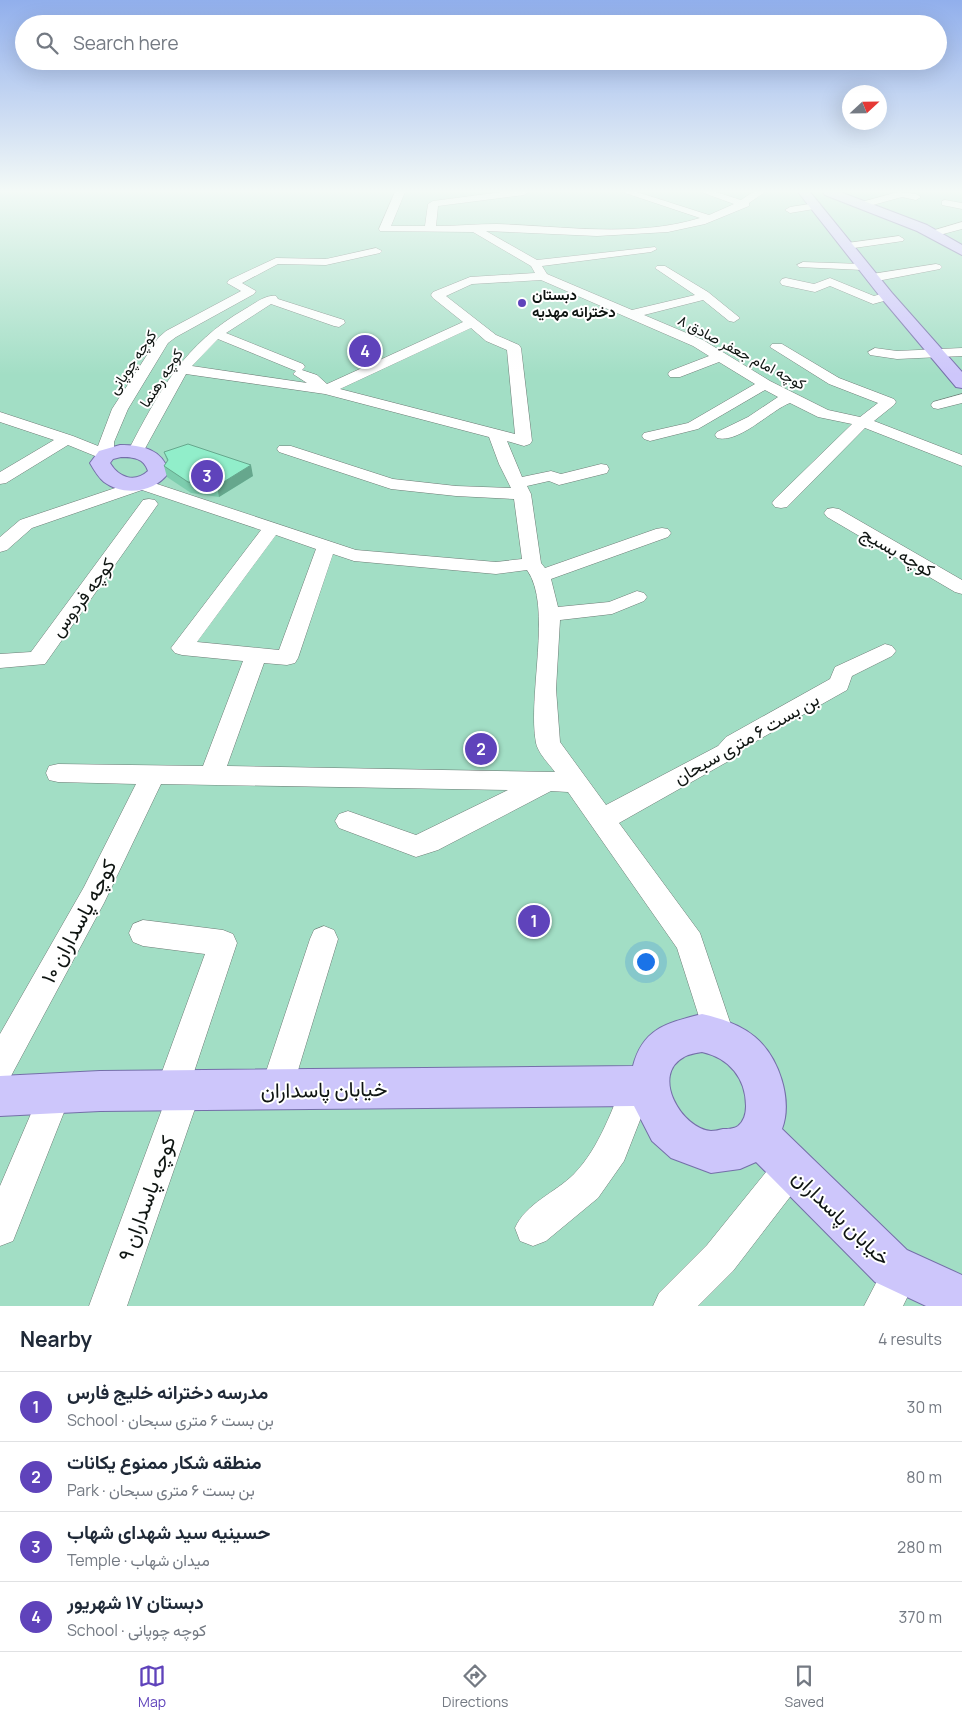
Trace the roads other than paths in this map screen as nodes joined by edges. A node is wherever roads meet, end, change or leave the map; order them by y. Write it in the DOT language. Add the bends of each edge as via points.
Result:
graph roads {
  1 [pos="367,253"];
  2 [pos="516,253"];
  3 [pos="620,253"];
  4 [pos="852,253"];
  5 [pos="535,264"];
  6 [pos="803,265"];
  7 [pos="936,266"];
  8 [pos="661,268"];
  9 [pos="867,272"];
  10 [pos="543,276"];
  11 [pos="786,282"];
  12 [pos="704,295"];
  13 [pos="887,296"];
  14 [pos="631,314"];
  15 [pos="734,318"];
  16 [pos="339,323"];
  17 [pos="471,323"];
  18 [pos="217,334"];
  19 [pos="777,346"];
  20 [pos="875,352"];
  21 [pos="962,352"];
  22 [pos="937,354"];
  23 [pos="721,357"];
  24 [pos="183,369"];
  25 [pos="675,374"];
  26 [pos="962,383"];
  27 [pos="765,384"];
  28 [pos="326,390"];
  29 [pos="793,398"];
  30 [pos="962,398"];
  31 [pos="938,405"];
  32 [pos="0,416"];
  33 [pos="863,422"];
  34 [pos="20,424"];
  35 [pos="0,434"];
  36 [pos="496,434"];
  37 [pos="723,435"];
  38 [pos="650,436"];
  39 [pos="67,439"];
  40 [pos="285,449"];
  41 [pos="136,451"];
  42 [pos="106,455"];
  43 [pos="962,461"];
  44 [pos="601,470"];
  45 [pos="0,479"];
  46 [pos="142,484"];
  47 [pos="519,488"];
  48 [pos="781,503"];
  49 [pos="149,504"];
  50 [pos="833,514"];
  51 [pos="272,528"];
  52 [pos="662,534"];
  53 [pos="327,545"];
  54 [pos="0,546"];
  55 [pos="536,570"];
  56 [pos="962,588"];
  57 [pos="637,597"];
  58 [pos="550,614"];
  59 [pos="885,652"];
  60 [pos="256,655"];
  61 [pos="0,661"];
  62 [pos="58,773"];
  63 [pos="153,775"];
  64 [pos="212,776"];
  65 [pos="574,782"];
  66 [pos="545,783"];
  67 [pos="602,820"];
  68 [pos="348,821"];
  69 [pos="143,933"];
  70 [pos="324,939"];
  71 [pos="720,1037"];
  72 [pos="0,1065"];
  73 [pos="643,1087"];
  74 [pos="276,1090"];
  75 [pos="178,1091"];
  76 [pos="56,1092"];
  77 [pos="0,1096"];
  78 [pos="758,1135"];
  79 [pos="791,1168"];
  80 [pos="0,1228"];
  81 [pos="533,1228"];
  82 [pos="893,1289"];
  83 [pos="962,1299"];
  84 [pos="108,1306"];
  85 [pos="672,1306"];
  1 -- 42 [label="street, کوچه چوپانی" via="326,262 276,261 233,283 250,291 170,334 163,341 120,408 106,442"];
  2 -- 5 [label="street"];
  3 -- 5 [label="street"];
  4 -- 9 [label="main road"];
  5 -- 10 [label="street"];
  6 -- 9 [label="street"];
  7 -- 9 [label="street"];
  8 -- 12 [label="street"];
  9 -- 13 [label="main road"];
  10 -- 14 [label="street, کوچه امام جعفر صادق ۸"];
  10 -- 17 [label="street" via="470,281 437,295"];
  11 -- 13 [label="street" via="815,288 830,282 873,300"];
  12 -- 14 [label="street"];
  12 -- 15 [label="street"];
  13 -- 22 [label="main road"];
  14 -- 23 [label="street, کوچه امام جعفر صادق ۸" via="698,343"];
  16 -- 18 [label="street, کوچه رهنما" via="271,300"];
  17 -- 28 [label="street"];
  17 -- 36 [label="street" via="491,338 514,348 524,440"];
  18 -- 24 [label="street, کوچه رهنما"];
  18 -- 28 [label="street" via="299,371"];
  19 -- 33 [label="street" via="834,380 888,402"];
  20 -- 22 [label="street" via="897,356"];
  21 -- 22 [label="street"];
  22 -- 26 [label="main road"];
  23 -- 25 [label="street"];
  23 -- 27 [label="street, کوچه امام جعفر صادق ۸"];
  24 -- 28 [label="street"];
  24 -- 41 [label="street, کوچه رهنما"];
  27 -- 29 [label="street, کوچه امام جعفر صادق ۸"];
  27 -- 38 [label="street" via="693,426"];
  28 -- 36 [label="street"];
  29 -- 33 [label="street, کوچه امام جعفر صادق ۸" via="823,414"];
  29 -- 37 [label="street" via="783,400"];
  30 -- 31 [label="street"];
  32 -- 34 [label="street"];
  33 -- 43 [label="street, کوچه امام جعفر صادق ۸"];
  33 -- 48 [label="street"];
  34 -- 35 [label="street"];
  34 -- 39 [label="street"];
  36 -- 47 [label="street"];
  39 -- 42 [label="street"];
  39 -- 45 [label="street"];
  40 -- 47 [label="street" via="391,484 456,491"];
  41 -- 42 [label="main road"];
  41 -- 46 [label="main road" via="149,456 157,464 159,472 154,479"];
  42 -- 46 [label="main road" via="100,463 108,477 128,486"];
  44 -- 47 [label="street" via="559,480 551,476"];
  46 -- 51 [label="street"];
  46 -- 54 [label="street" via="26,524"];
  47 -- 55 [label="street"];
  49 -- 61 [label="street, کوچه فردوس" via="37,659"];
  50 -- 56 [label="street, کوچه بسیج"];
  51 -- 53 [label="street"];
  51 -- 60 [label="street" via="182,648"];
  52 -- 55 [label="street"];
  53 -- 55 [label="street" via="354,555"];
  53 -- 60 [label="street" via="287,658"];
  55 -- 58 [label="street"];
  57 -- 58 [label="street" via="612,608"];
  58 -- 65 [label="street" via="545,688 548,744"];
  59 -- 67 [label="street, بن بست ۶ متری سبحان" via="842,672 839,684 734,743 726,752"];
  60 -- 64 [label="street"];
  62 -- 63 [label="street"];
  63 -- 64 [label="street"];
  63 -- 72 [label="street, کوچه پاسداران ۱۰" via="94,895"];
  64 -- 66 [label="street"];
  65 -- 66 [label="street"];
  65 -- 67 [label="street"];
  66 -- 68 [label="street" via="416,846"];
  67 -- 71 [label="street" via="690,942"];
  69 -- 75 [label="street, کوچه پاسداران ۹" via="223,944"];
  70 -- 74 [label="street"];
  71 -- 73 [label="main road" via="702,1032 684,1034 669,1041 657,1052"];
  71 -- 78 [label="main road" via="737,1046 751,1060 761,1078 767,1097 766,1117"];
  73 -- 74 [label="main road, خیابان پاسداران"];
  73 -- 78 [label="main road" via="665,1126 681,1141 702,1151 724,1153 743,1148"];
  73 -- 81 [label="street" via="612,1149 586,1186"];
  74 -- 75 [label="main road, خیابان پاسداران"];
  75 -- 76 [label="main road, خیابان پاسداران"];
  75 -- 84 [label="street, کوچه پاسداران ۹"];
  76 -- 77 [label="main road, خیابان پاسداران"];
  76 -- 80 [label="street"];
  78 -- 79 [label="main road, خیابان پاسداران"];
  79 -- 82 [label="main road, خیابان پاسداران" via="891,1266"];
  79 -- 85 [label="street" via="720,1258"];
  82 -- 83 [label="main road, خیابان پاسداران"];
}
